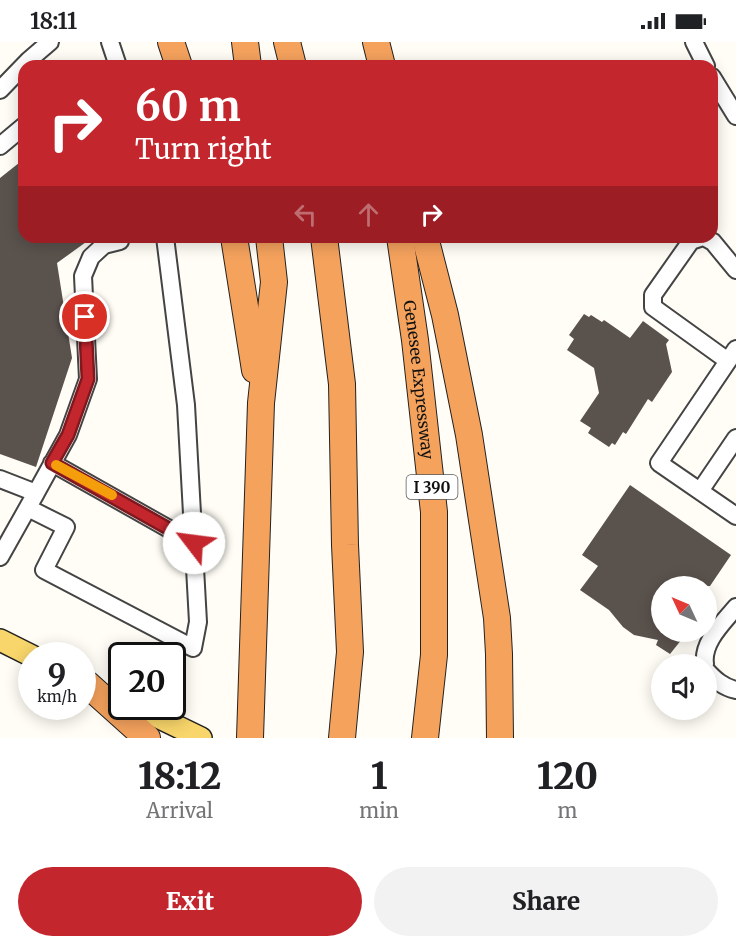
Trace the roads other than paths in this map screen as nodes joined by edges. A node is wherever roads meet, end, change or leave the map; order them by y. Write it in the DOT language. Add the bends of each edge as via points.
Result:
graph roads {
  1 [pos="50,42"];
  2 [pos="110,42"];
  3 [pos="171,42"];
  4 [pos="245,42"];
  5 [pos="287,42"];
  6 [pos="371,42"];
  7 [pos="376,42"];
  8 [pos="694,42"];
  9 [pos="29,60"];
  10 [pos="116,60"];
  11 [pos="177,60"];
  12 [pos="247,60"];
  13 [pos="291,60"];
  14 [pos="374,60"];
  15 [pos="380,60"];
  16 [pos="703,60"];
  17 [pos="18,71"];
  18 [pos="718,87"];
  19 [pos="0,90"];
  20 [pos="736,116"];
  21 [pos="18,129"];
  22 [pos="3,138"];
  23 [pos="112,243"];
  24 [pos="166,243"];
  25 [pos="235,243"];
  26 [pos="270,243"];
  27 [pos="325,243"];
  28 [pos="401,243"];
  29 [pos="427,243"];
  30 [pos="690,243"];
  31 [pos="714,243"];
  32 [pos="736,270"];
  33 [pos="732,356"];
  34 [pos="261,403"];
  35 [pos="736,438"];
  36 [pos="52,463"];
  37 [pos="0,479"];
  38 [pos="700,491"];
  39 [pos="32,501"];
  40 [pos="736,516"];
  41 [pos="194,543"];
  42 [pos="0,557"];
  43 [pos="736,607"];
  44 [pos="0,640"];
  45 [pos="18,649"];
  46 [pos="705,654"];
  47 [pos="717,680"];
  48 [pos="736,690"];
  49 [pos="96,693"];
  50 [pos="164,720"];
  51 [pos="147,738"];
  52 [pos="201,738"];
  53 [pos="250,738"];
  54 [pos="342,738"];
  55 [pos="425,738"];
  56 [pos="500,738"];
  1 -- 9 [label="street"];
  2 -- 10 [label="street"];
  3 -- 11 [label="highway"];
  4 -- 12 [label="highway"];
  5 -- 13 [label="highway"];
  6 -- 14 [label="highway"];
  7 -- 15 [label="highway"];
  8 -- 16 [label="street"];
  17 -- 19 [label="street"];
  18 -- 20 [label="street"];
  21 -- 22 [label="street"];
  23 -- 36 [label="street" via="91,257 83,276 88,379 68,435"];
  24 -- 41 [label="street" via="186,405"];
  25 -- 34 [label="highway"];
  26 -- 34 [label="highway" via="274,282"];
  27 -- 54 [label="highway" via="342,384 350,652"];
  28 -- 55 [label="highway, Genesee Expressway / I 390" via="434,513 434,655"];
  29 -- 56 [label="highway" via="469,435 495,607"];
  30 -- 33 [label="street" via="653,296 653,307"];
  31 -- 32 [label="street"];
  33 -- 38 [label="street" via="659,463"];
  34 -- 53 [label="highway"];
  35 -- 38 [label="street"];
  36 -- 39 [label="street"];
  36 -- 41 [label="street"];
  37 -- 39 [label="street"];
  38 -- 40 [label="street"];
  39 -- 41 [label="street" via="66,527 44,570 193,648 198,622"];
  39 -- 42 [label="street"];
  43 -- 46 [label="street" via="712,636"];
  44 -- 45 [label="main road"];
  47 -- 48 [label="street"];
  49 -- 51 [label="highway"];
  50 -- 52 [label="main road"];
}
